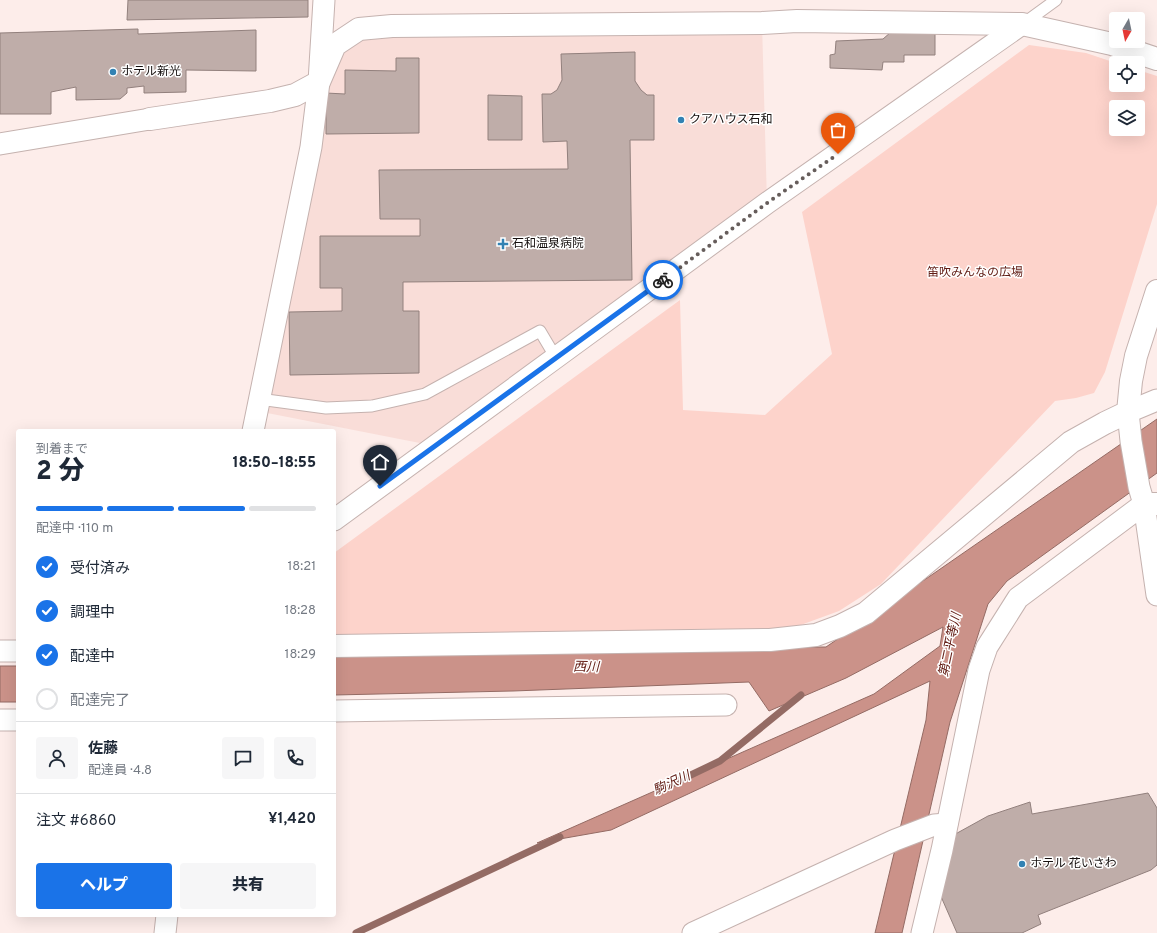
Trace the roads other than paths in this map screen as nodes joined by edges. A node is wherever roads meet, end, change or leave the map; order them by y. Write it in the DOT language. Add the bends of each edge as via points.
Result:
graph roads {
  1 [pos="324,0"];
  2 [pos="1056,0"];
  3 [pos="1022,24"];
  4 [pos="1157,58"];
  5 [pos="319,82"];
  6 [pos="150,119"];
  7 [pos="0,144"];
  8 [pos="1157,291"];
  9 [pos="556,358"];
  10 [pos="259,399"];
  11 [pos="1157,400"];
  12 [pos="1128,412"];
  13 [pos="253,429"];
  14 [pos="1147,498"];
  15 [pos="336,519"];
  16 [pos="1157,595"];
  17 [pos="336,646"];
  18 [pos="0,651"];
  19 [pos="16,651"];
  20 [pos="726,705"];
  21 [pos="336,711"];
  22 [pos="0,720"];
  23 [pos="16,720"];
  24 [pos="941,824"];
  25 [pos="167,917"];
  26 [pos="165,933"];
  27 [pos="693,933"];
  28 [pos="922,933"];
  1 -- 5 [label="street"];
  2 -- 3 [label="lane"];
  3 -- 4 [label="street" via="1112,44"];
  3 -- 5 [label="street" via="797,21 359,29 335,45"];
  3 -- 9 [label="street" via="767,203"];
  5 -- 6 [label="street" via="295,95 270,101"];
  5 -- 10 [label="street" via="311,147"];
  6 -- 7 [label="street"];
  8 -- 12 [label="street" via="1136,356"];
  9 -- 10 [label="lane" via="540,331 425,394 372,406 326,408"];
  9 -- 15 [label="street"];
  10 -- 13 [label="street"];
  11 -- 12 [label="street"];
  12 -- 14 [label="street" via="1131,441"];
  12 -- 17 [label="street" via="1071,442 866,614 816,635 770,640"];
  14 -- 16 [label="street"];
  14 -- 24 [label="street" via="1018,598 987,648 979,670"];
  18 -- 19 [label="street"];
  20 -- 21 [label="street"];
  22 -- 23 [label="street"];
  24 -- 27 [label="street" via="894,840"];
  24 -- 28 [label="street"];
  25 -- 26 [label="street"];
}
